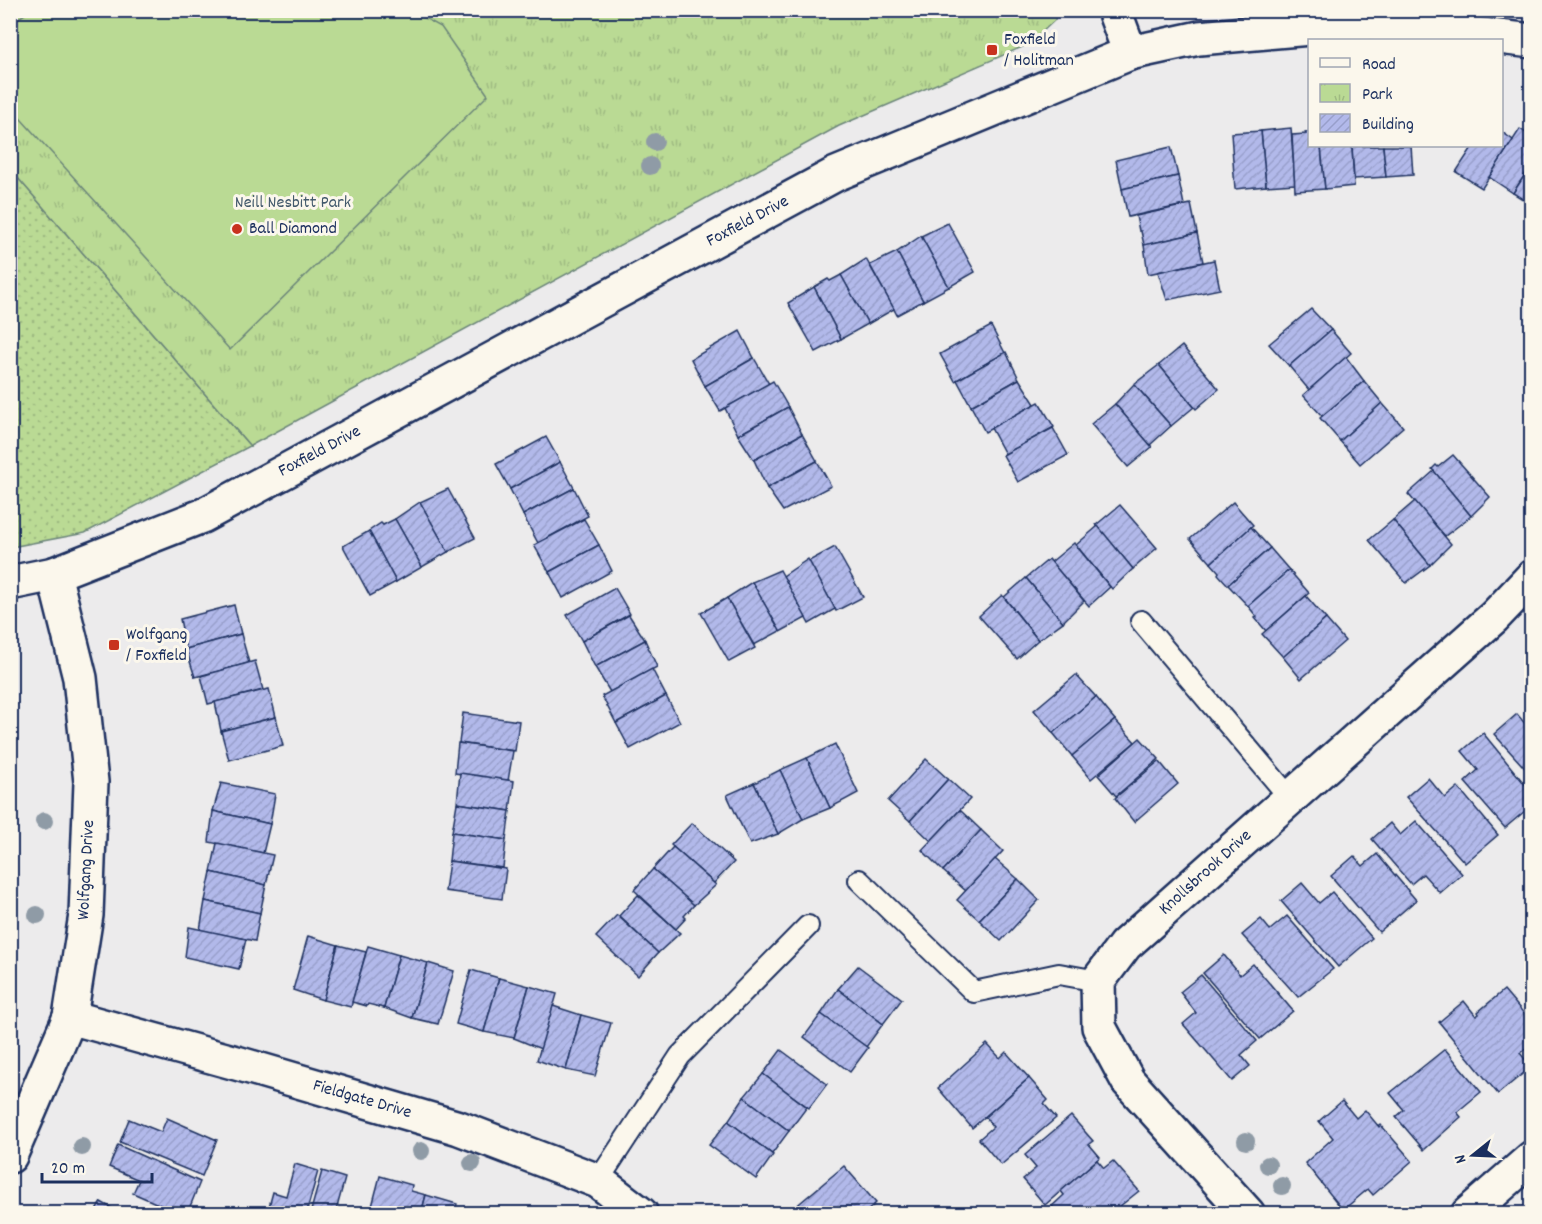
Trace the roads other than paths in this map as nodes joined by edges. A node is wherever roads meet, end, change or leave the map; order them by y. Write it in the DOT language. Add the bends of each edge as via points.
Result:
graph roads {
  1 [pos="1114,10"];
  2 [pos="1532,41"];
  3 [pos="1130,53"];
  4 [pos="54,574"];
  5 [pos="1532,577"];
  6 [pos="10,583"];
  7 [pos="1141,621"];
  8 [pos="1290,798"];
  9 [pos="859,880"];
  10 [pos="808,926"];
  11 [pos="1098,981"];
  12 [pos="70,1017"];
  13 [pos="10,1156"];
  14 [pos="1532,1158"];
  15 [pos="598,1181"];
  16 [pos="641,1214"];
  17 [pos="1248,1214"];
  18 [pos="1468,1214"];
  1 -- 3 [label="street"];
  2 -- 3 [label="street, Foxfield Drive" via="1401,25 1356,24 1199,38"];
  3 -- 4 [label="street, Foxfield Drive" via="836,174 202,516"];
  4 -- 6 [label="street, Foxfield Drive"];
  4 -- 12 [label="street, Wolfgang Drive" via="80,678 91,782 86,915"];
  5 -- 8 [label="street, Knollsbrook Drive" via="1494,617"];
  7 -- 8 [label="lane"];
  8 -- 11 [label="street, Knollsbrook Drive" via="1125,945"];
  9 -- 11 [label="lane" via="974,992 1059,974"];
  10 -- 15 [label="lane" via="680,1056"];
  11 -- 17 [label="street" via="1100,1027 1128,1081"];
  12 -- 13 [label="street, Wolfgang Drive"];
  12 -- 15 [label="street, Fieldgate Drive" via="459,1128"];
  14 -- 18 [label="street"];
  15 -- 16 [label="street, Fieldgate Drive"];
}
